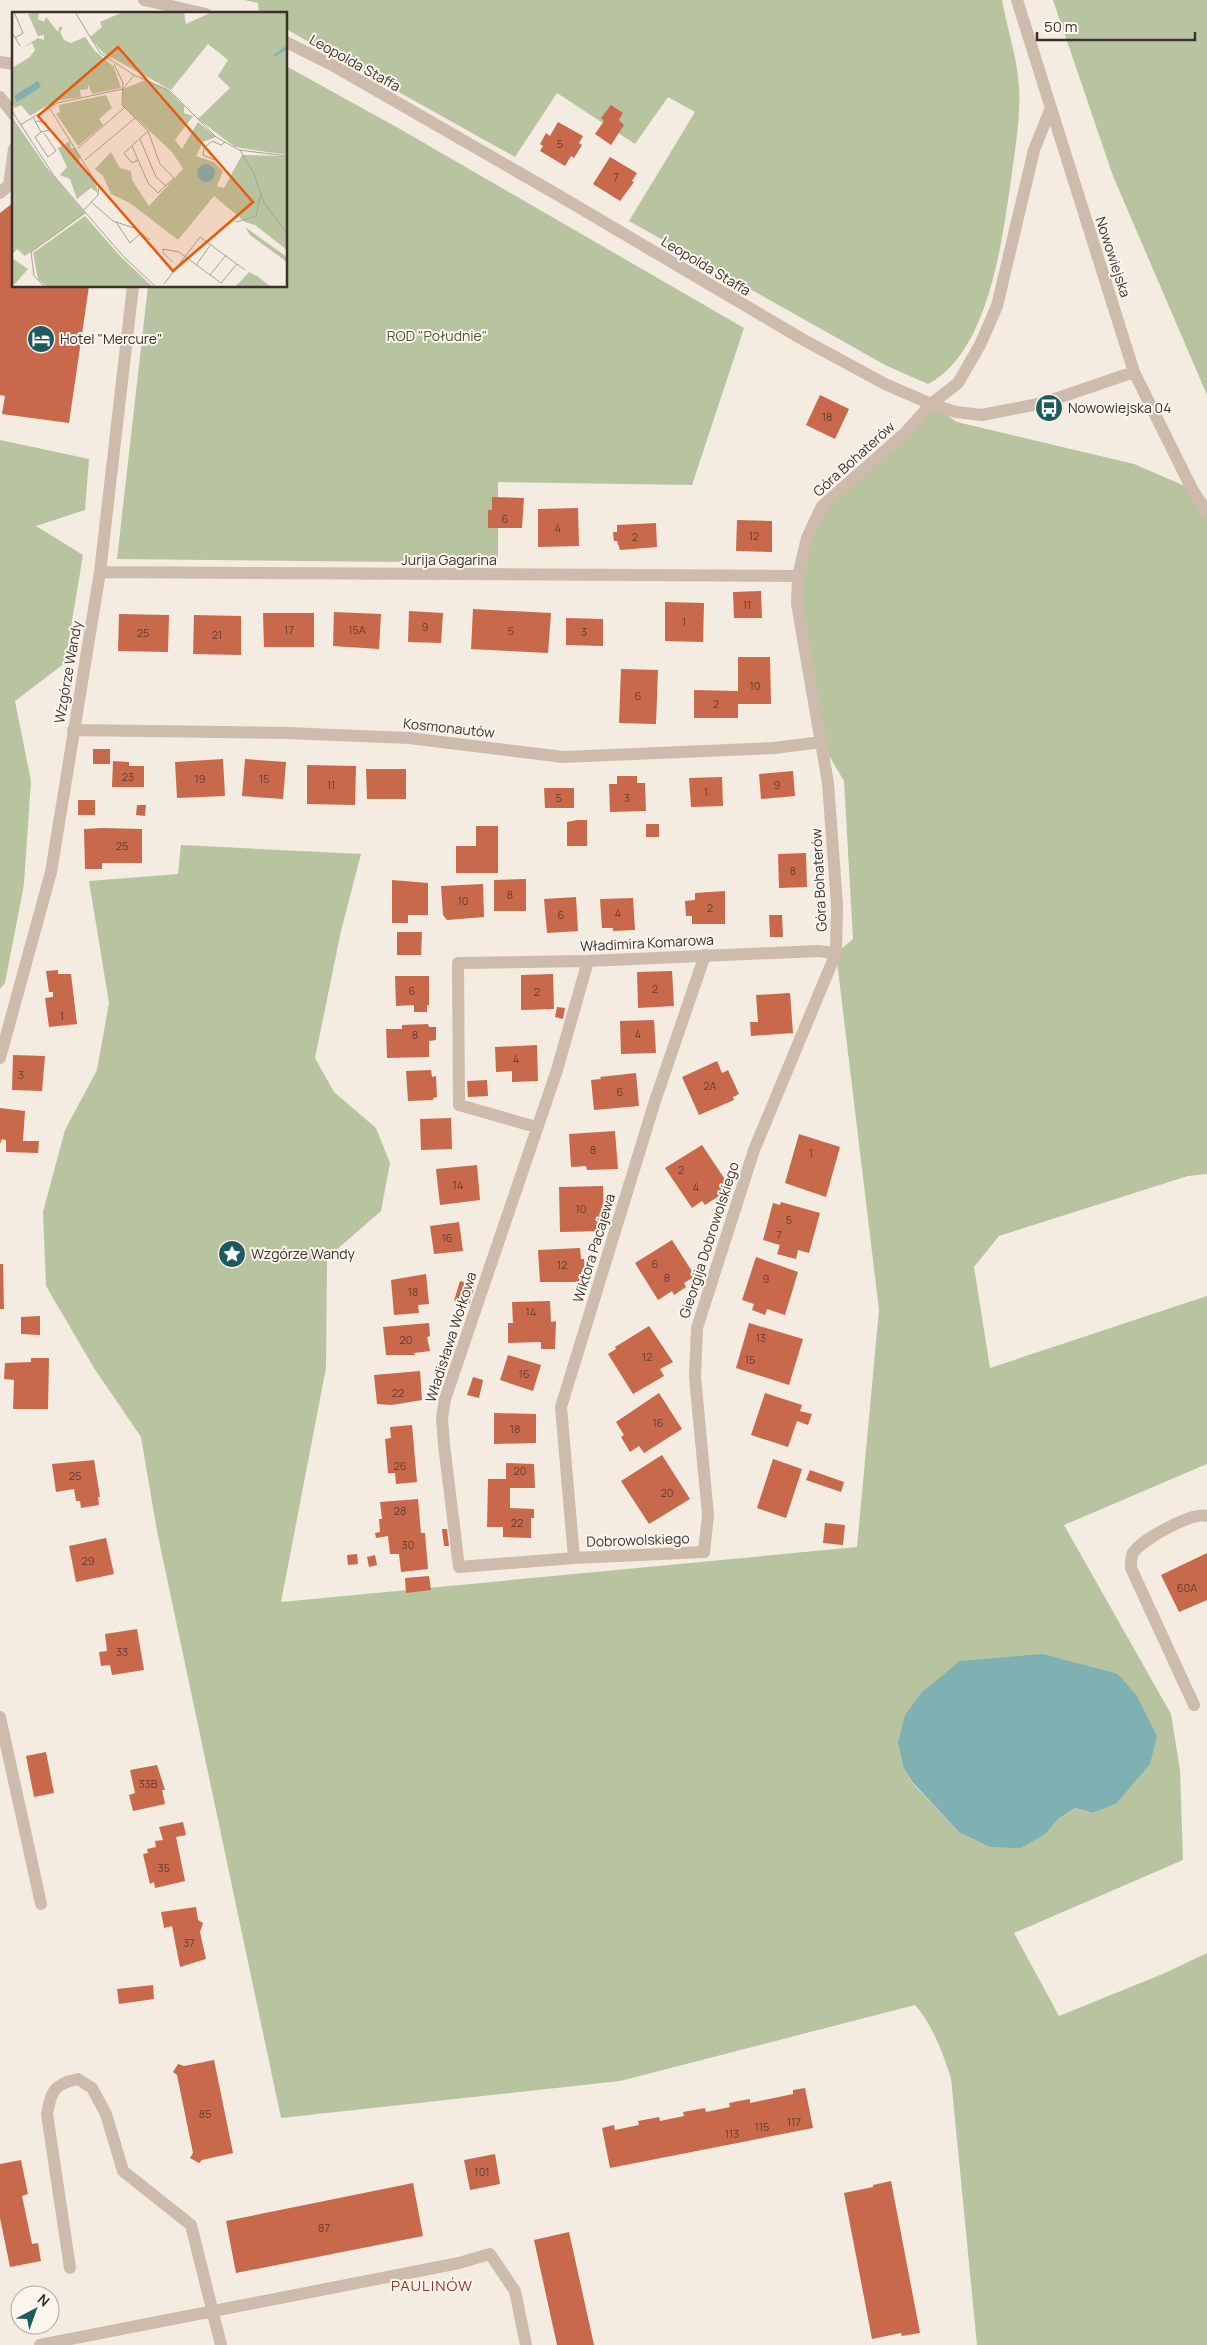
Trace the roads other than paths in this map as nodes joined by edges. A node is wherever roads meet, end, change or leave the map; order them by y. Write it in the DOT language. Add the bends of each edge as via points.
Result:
graph roads {
  1 [pos="144,0"];
  2 [pos="1017,0"];
  3 [pos="165,9"];
  4 [pos="190,12"];
  5 [pos="288,43"];
  6 [pos="0,96"];
  7 [pos="1050,110"];
  8 [pos="12,112"];
  9 [pos="12,163"];
  10 [pos="0,193"];
  11 [pos="133,288"];
  12 [pos="1134,372"];
  13 [pos="931,404"];
  14 [pos="1207,512"];
  15 [pos="100,572"];
  16 [pos="798,576"];
  17 [pos="73,730"];
  18 [pos="821,742"];
  19 [pos="836,953"];
  20 [pos="705,955"];
  21 [pos="588,961"];
  22 [pos="0,1058"];
  23 [pos="536,1127"];
  24 [pos="1207,1516"];
  25 [pos="704,1552"];
  26 [pos="574,1558"];
  27 [pos="1194,1705"];
  28 [pos="0,1717"];
  29 [pos="6,1778"];
  30 [pos="41,1904"];
  31 [pos="70,2268"];
  32 [pos="214,2312"];
  33 [pos="40,2345"];
  34 [pos="221,2345"];
  35 [pos="526,2345"];
  1 -- 3 [label="street"];
  2 -- 7 [label="street, Nowowiejska"];
  3 -- 4 [label="street"];
  5 -- 13 [label="street, Leopolda Staffa" via="334,66 566,200 793,335 885,384"];
  6 -- 8 [label="street"];
  7 -- 12 [label="street, Nowowiejska"];
  7 -- 13 [label="street, Góra Bohaterów" via="1034,150 997,306 958,383"];
  9 -- 10 [label="street" via="9,185"];
  11 -- 15 [label="street, Wzgórze Wandy"];
  12 -- 13 [label="street, Leopolda Staffa" via="1044,403 982,415 956,412"];
  12 -- 14 [label="street, Nowowiejska" via="1192,489"];
  13 -- 16 [label="street, Góra Bohaterów" via="905,433 822,506 807,538"];
  15 -- 16 [label="street, Jurija Gagarina"];
  15 -- 17 [label="street, Wzgórze Wandy"];
  16 -- 18 [label="street, Góra Bohaterów" via="797,604"];
  17 -- 18 [label="street, Kosmonautów" via="409,738 563,757 774,748"];
  17 -- 22 [label="street, Wzgórze Wandy" via="51,872"];
  18 -- 19 [label="street, Góra Bohaterów" via="828,784 837,906"];
  19 -- 20 [label="street, Władimira Komarowa"];
  19 -- 25 [label="street, Gieorgija Dobrowolskiego" via="754,1150 696,1328 695,1377 708,1515"];
  20 -- 21 [label="street, Władimira Komarowa"];
  20 -- 26 [label="street, Wiktora Pacajewa" via="655,1101 561,1406"];
  21 -- 23 [label="street, Władisława Wołkowa" via="565,1046"];
  21 -- 23 [label="street, Władimira Komarowa" via="458,963 459,1105"];
  23 -- 26 [label="street, Władisława Wołkowa" via="445,1399 442,1418 444,1444 459,1567"];
  24 -- 27 [label="street" via="1203,1514 1188,1519 1144,1542 1132,1554 1131,1568"];
  25 -- 26 [label="street, Dobrowolskiego"];
  28 -- 29 [label="street"];
  29 -- 30 [label="street"];
  31 -- 32 [label="street" via="47,2114 51,2093 63,2082 78,2079 92,2088 106,2114 123,2171 191,2225"];
  32 -- 33 [label="street"];
  32 -- 34 [label="street"];
  32 -- 35 [label="street" via="490,2254 514,2290"];
}
